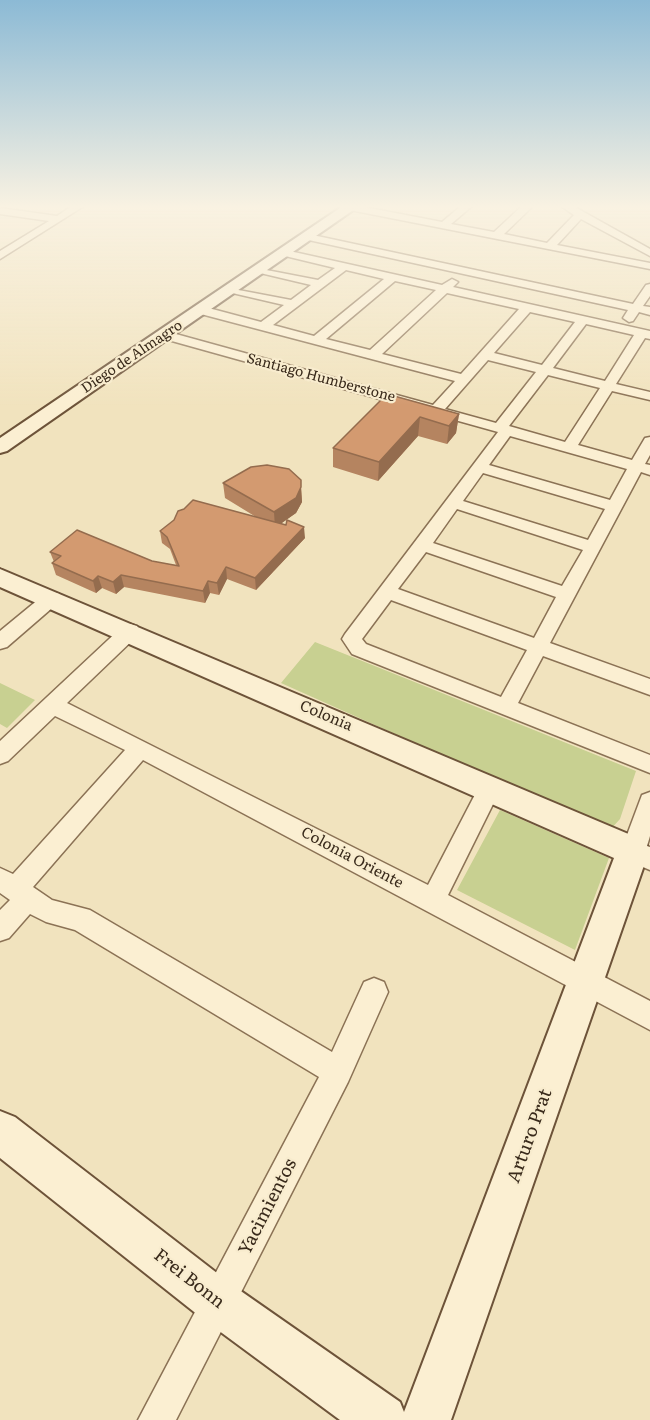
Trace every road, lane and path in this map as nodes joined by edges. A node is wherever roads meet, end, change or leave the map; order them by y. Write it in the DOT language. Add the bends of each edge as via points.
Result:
graph roads {
  1 [pos="257,272"];
  2 [pos="270,272"];
  3 [pos="336,272"];
  4 [pos="372,272"];
  5 [pos="464,272"];
  6 [pos="471,272"];
  7 [pos="393,277"];
  8 [pos="320,284"];
  9 [pos="650,287"];
  10 [pos="445,289"];
  11 [pos="232,290"];
  12 [pos="294,304"];
  13 [pos="528,307"];
  14 [pos="636,308"];
  15 [pos="201,310"];
  16 [pos="650,311"];
  17 [pos="583,320"];
  18 [pos="264,326"];
  19 [pos="622,328"];
  20 [pos="646,334"];
  21 [pos="165,335"];
  22 [pos="316,340"];
  23 [pos="373,355"];
  24 [pos="485,355"];
  25 [pos="544,370"];
  26 [pos="464,378"];
  27 [pos="608,386"];
  28 [pos="650,396"];
  29 [pos="436,410"];
  30 [pos="504,429"];
  31 [pos="650,441"];
  32 [pos="0,447"];
  33 [pos="569,447"];
  34 [pos="480,467"];
  35 [pos="643,468"];
  36 [pos="453,503"];
  37 [pos="615,507"];
  38 [pos="422,545"];
  39 [pos="593,547"];
  40 [pos="0,577"];
  41 [pos="387,592"];
  42 [pos="567,594"];
  43 [pos="52,598"];
  44 [pos="130,631"];
  45 [pos="0,642"];
  46 [pos="539,647"];
  47 [pos="650,687"];
  48 [pos="52,705"];
  49 [pos="506,707"];
  50 [pos="140,748"];
  51 [pos="0,755"];
  52 [pos="650,764"];
  53 [pos="490,788"];
  54 [pos="650,802"];
  55 [pos="641,855"];
  56 [pos="15,888"];
  57 [pos="432,900"];
  58 [pos="0,929"];
  59 [pos="586,983"];
  60 [pos="374,992"];
  61 [pos="650,1016"];
  62 [pos="338,1072"];
  63 [pos="0,1132"];
  64 [pos="219,1303"];
  65 [pos="156,1420"];
  66 [pos="382,1420"];
  67 [pos="426,1420"];
  1 -- 11 [label="street, Diego de Almagro"];
  2 -- 8 [label="street"];
  3 -- 8 [label="street"];
  4 -- 7 [label="street"];
  5 -- 10 [label="street"];
  6 -- 14 [label="street"];
  7 -- 10 [label="street"];
  7 -- 22 [label="street"];
  8 -- 12 [label="street"];
  9 -- 14 [label="street"];
  10 -- 13 [label="street"];
  10 -- 23 [label="street"];
  11 -- 12 [label="street"];
  11 -- 15 [label="street, Diego de Almagro"];
  12 -- 18 [label="street"];
  13 -- 17 [label="street"];
  13 -- 24 [label="street"];
  14 -- 16 [label="street"];
  14 -- 19 [label="street"];
  15 -- 18 [label="street"];
  15 -- 21 [label="street, Diego de Almagro"];
  17 -- 19 [label="street"];
  17 -- 25 [label="street"];
  18 -- 22 [label="street"];
  19 -- 20 [label="street"];
  20 -- 27 [label="street"];
  21 -- 29 [label="street, Santiago Humberstone"];
  21 -- 32 [label="street, Diego de Almagro"];
  22 -- 23 [label="street"];
  23 -- 26 [label="street"];
  24 -- 25 [label="street"];
  24 -- 26 [label="street"];
  25 -- 27 [label="street"];
  25 -- 30 [label="street"];
  26 -- 29 [label="street"];
  27 -- 28 [label="street"];
  27 -- 33 [label="street"];
  29 -- 30 [label="street, Santiago Humberstone"];
  30 -- 33 [label="street, Santiago Humberstone"];
  30 -- 34 [label="street"];
  31 -- 35 [label="street"];
  33 -- 35 [label="street, Santiago Humberstone"];
  34 -- 36 [label="street"];
  34 -- 37 [label="street"];
  35 -- 37 [label="street"];
  36 -- 38 [label="street"];
  36 -- 39 [label="street"];
  37 -- 39 [label="street"];
  38 -- 41 [label="street"];
  38 -- 42 [label="street"];
  39 -- 42 [label="street"];
  40 -- 43 [label="street, Colonia"];
  41 -- 46 [label="street"];
  41 -- 49 [label="street" via="352,639 359,650"];
  42 -- 46 [label="street"];
  43 -- 44 [label="street, Colonia"];
  43 -- 45 [label="street"];
  44 -- 48 [label="street"];
  44 -- 53 [label="street, Colonia"];
  46 -- 47 [label="street"];
  46 -- 49 [label="street"];
  48 -- 50 [label="street, Colonia Oriente"];
  48 -- 51 [label="street"];
  49 -- 52 [label="street"];
  50 -- 56 [label="street"];
  50 -- 57 [label="street, Colonia Oriente"];
  53 -- 55 [label="street, Colonia"];
  53 -- 57 [label="street"];
  54 -- 55 [label="street"];
  55 -- 59 [label="street, Arturo Prat"];
  56 -- 58 [label="street"];
  56 -- 62 [label="street" via="46,910 81,919"];
  57 -- 59 [label="street, Colonia Oriente"];
  59 -- 61 [label="street, Colonia Oriente"];
  59 -- 67 [label="street, Arturo Prat"];
  60 -- 62 [label="street, Yacimientos"];
  62 -- 64 [label="street, Yacimientos"];
  63 -- 64 [label="street, Frei Bonn"];
  64 -- 65 [label="street, Yacimientos"];
  64 -- 66 [label="street, Frei Bonn"];
}
